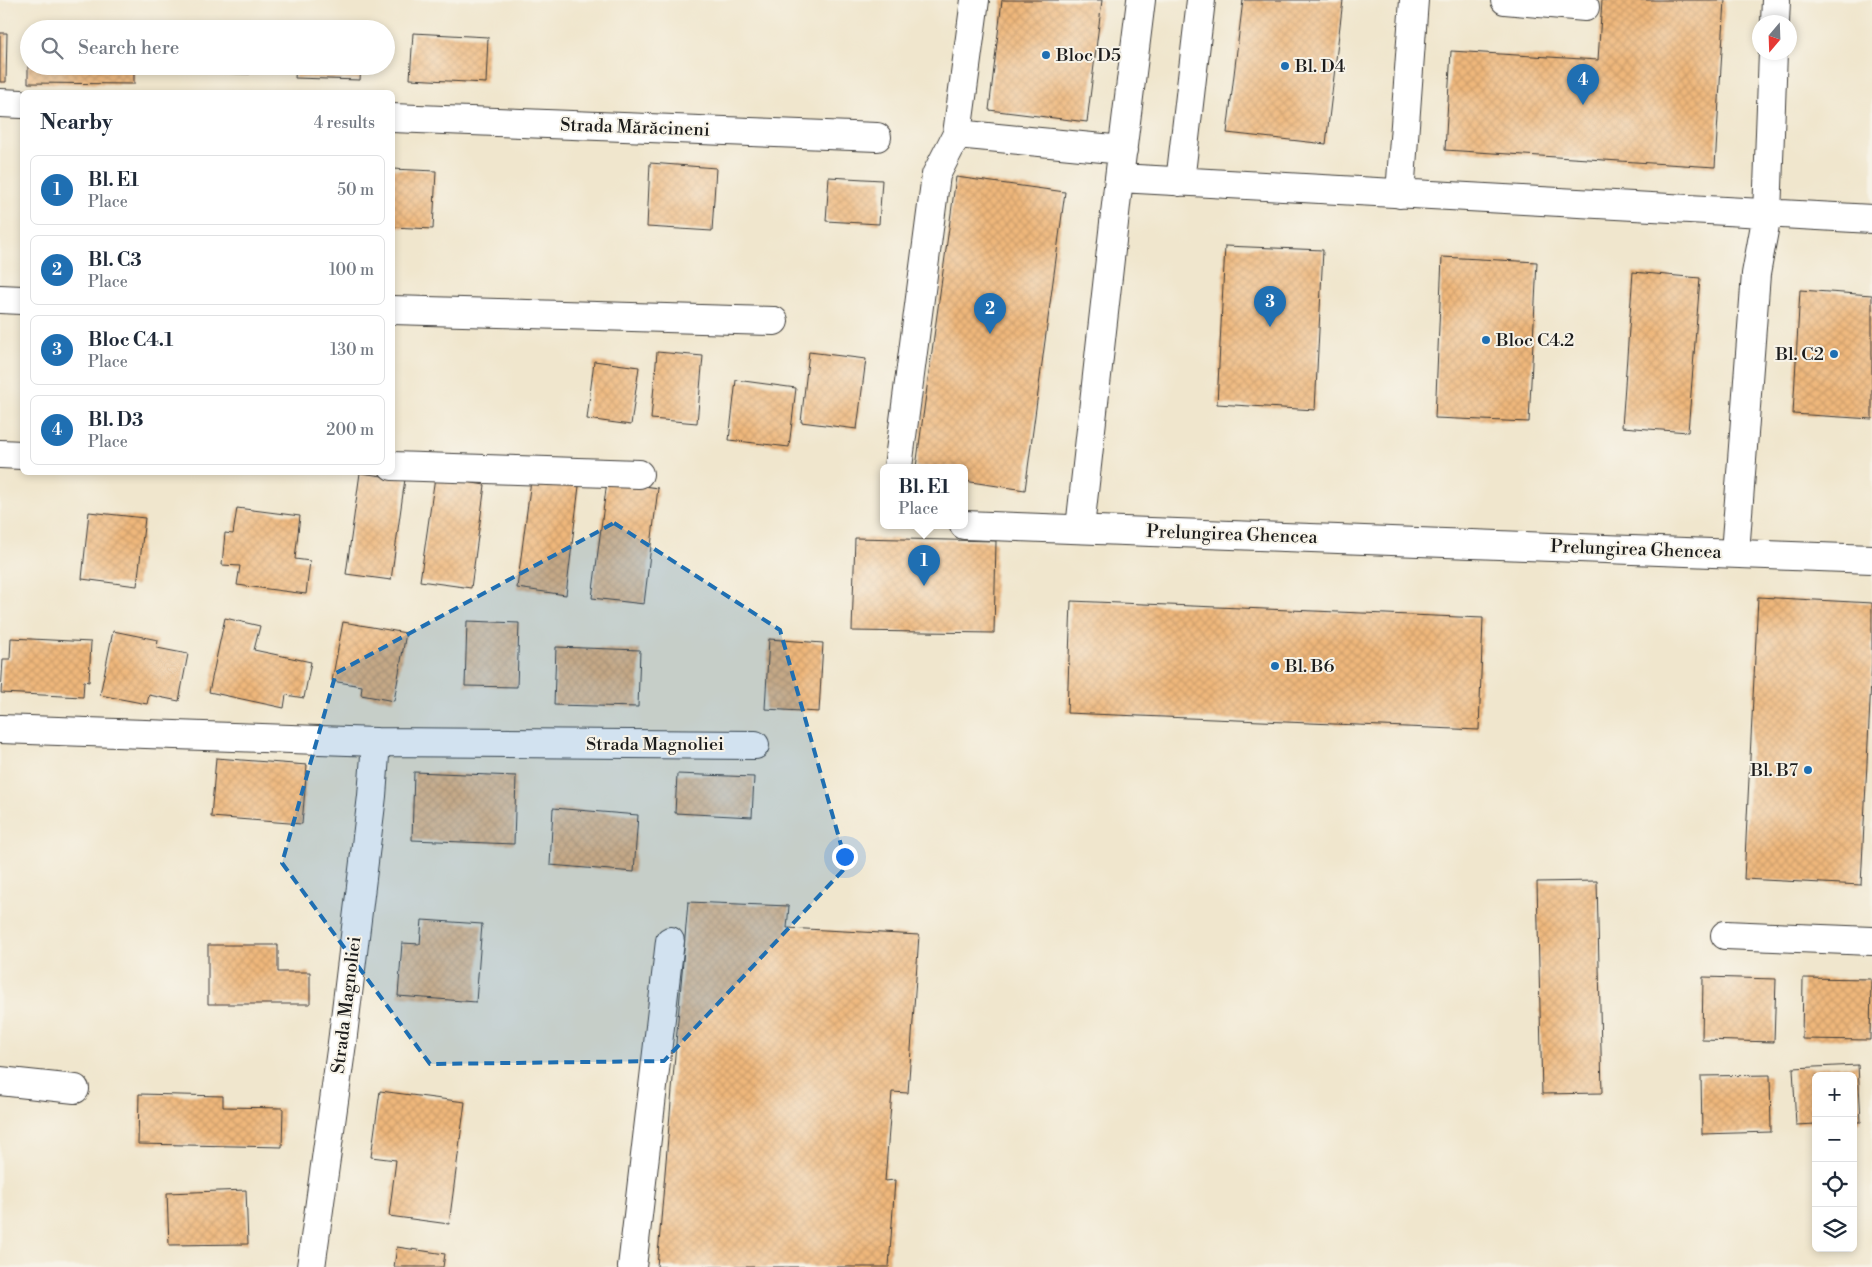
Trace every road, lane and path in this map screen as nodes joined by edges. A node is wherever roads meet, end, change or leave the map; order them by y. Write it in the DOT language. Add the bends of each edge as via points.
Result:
graph roads {
  1 [pos="975,0"];
  2 [pos="1142,0"];
  3 [pos="1202,0"];
  4 [pos="1414,0"];
  5 [pos="1505,0"];
  6 [pos="1776,0"];
  7 [pos="1585,7"];
  8 [pos="1775,15"];
  9 [pos="1774,60"];
  10 [pos="0,103"];
  11 [pos="20,104"];
  12 [pos="395,118"];
  13 [pos="957,134"];
  14 [pos="877,137"];
  15 [pos="1123,150"];
  16 [pos="1119,178"];
  17 [pos="1180,182"];
  18 [pos="1400,194"];
  19 [pos="1767,214"];
  20 [pos="1872,218"];
  21 [pos="0,299"];
  22 [pos="20,300"];
  23 [pos="395,310"];
  24 [pos="774,321"];
  25 [pos="0,454"];
  26 [pos="20,455"];
  27 [pos="898,464"];
  28 [pos="395,466"];
  29 [pos="639,474"];
  30 [pos="968,525"];
  31 [pos="1080,528"];
  32 [pos="1735,553"];
  33 [pos="1872,559"];
  34 [pos="0,729"];
  35 [pos="376,742"];
  36 [pos="755,745"];
  37 [pos="1725,935"];
  38 [pos="670,941"];
  39 [pos="1872,941"];
  40 [pos="0,1082"];
  41 [pos="75,1089"];
  42 [pos="311,1267"];
  43 [pos="632,1267"];
  1 -- 13 [label="street"];
  2 -- 15 [label="street"];
  3 -- 17 [label="street"];
  4 -- 18 [label="street"];
  5 -- 7 [label="street"];
  6 -- 8 [label="street"];
  9 -- 19 [label="street, Prelungirea Ghencea"];
  10 -- 11 [label="street"];
  12 -- 14 [label="street, Strada Mărăcineni"];
  13 -- 15 [label="street"];
  13 -- 27 [label="street" via="936,175"];
  15 -- 16 [label="street"];
  16 -- 17 [label="street"];
  16 -- 31 [label="street"];
  17 -- 18 [label="street"];
  18 -- 19 [label="street"];
  19 -- 20 [label="street"];
  19 -- 32 [label="street, Prelungirea Ghencea" via="1756,274"];
  21 -- 22 [label="street"];
  23 -- 24 [label="street"];
  25 -- 26 [label="street"];
  28 -- 29 [label="street"];
  30 -- 31 [label="street, Prelungirea Ghencea"];
  31 -- 32 [label="street, Prelungirea Ghencea"];
  32 -- 33 [label="street, Prelungirea Ghencea"];
  34 -- 35 [label="street, Strada Magnoliei"];
  35 -- 36 [label="street, Strada Magnoliei"];
  35 -- 42 [label="street, Strada Magnoliei" via="342,1043"];
  37 -- 39 [label="street"];
  38 -- 43 [label="street"];
  40 -- 41 [label="street"];
}
